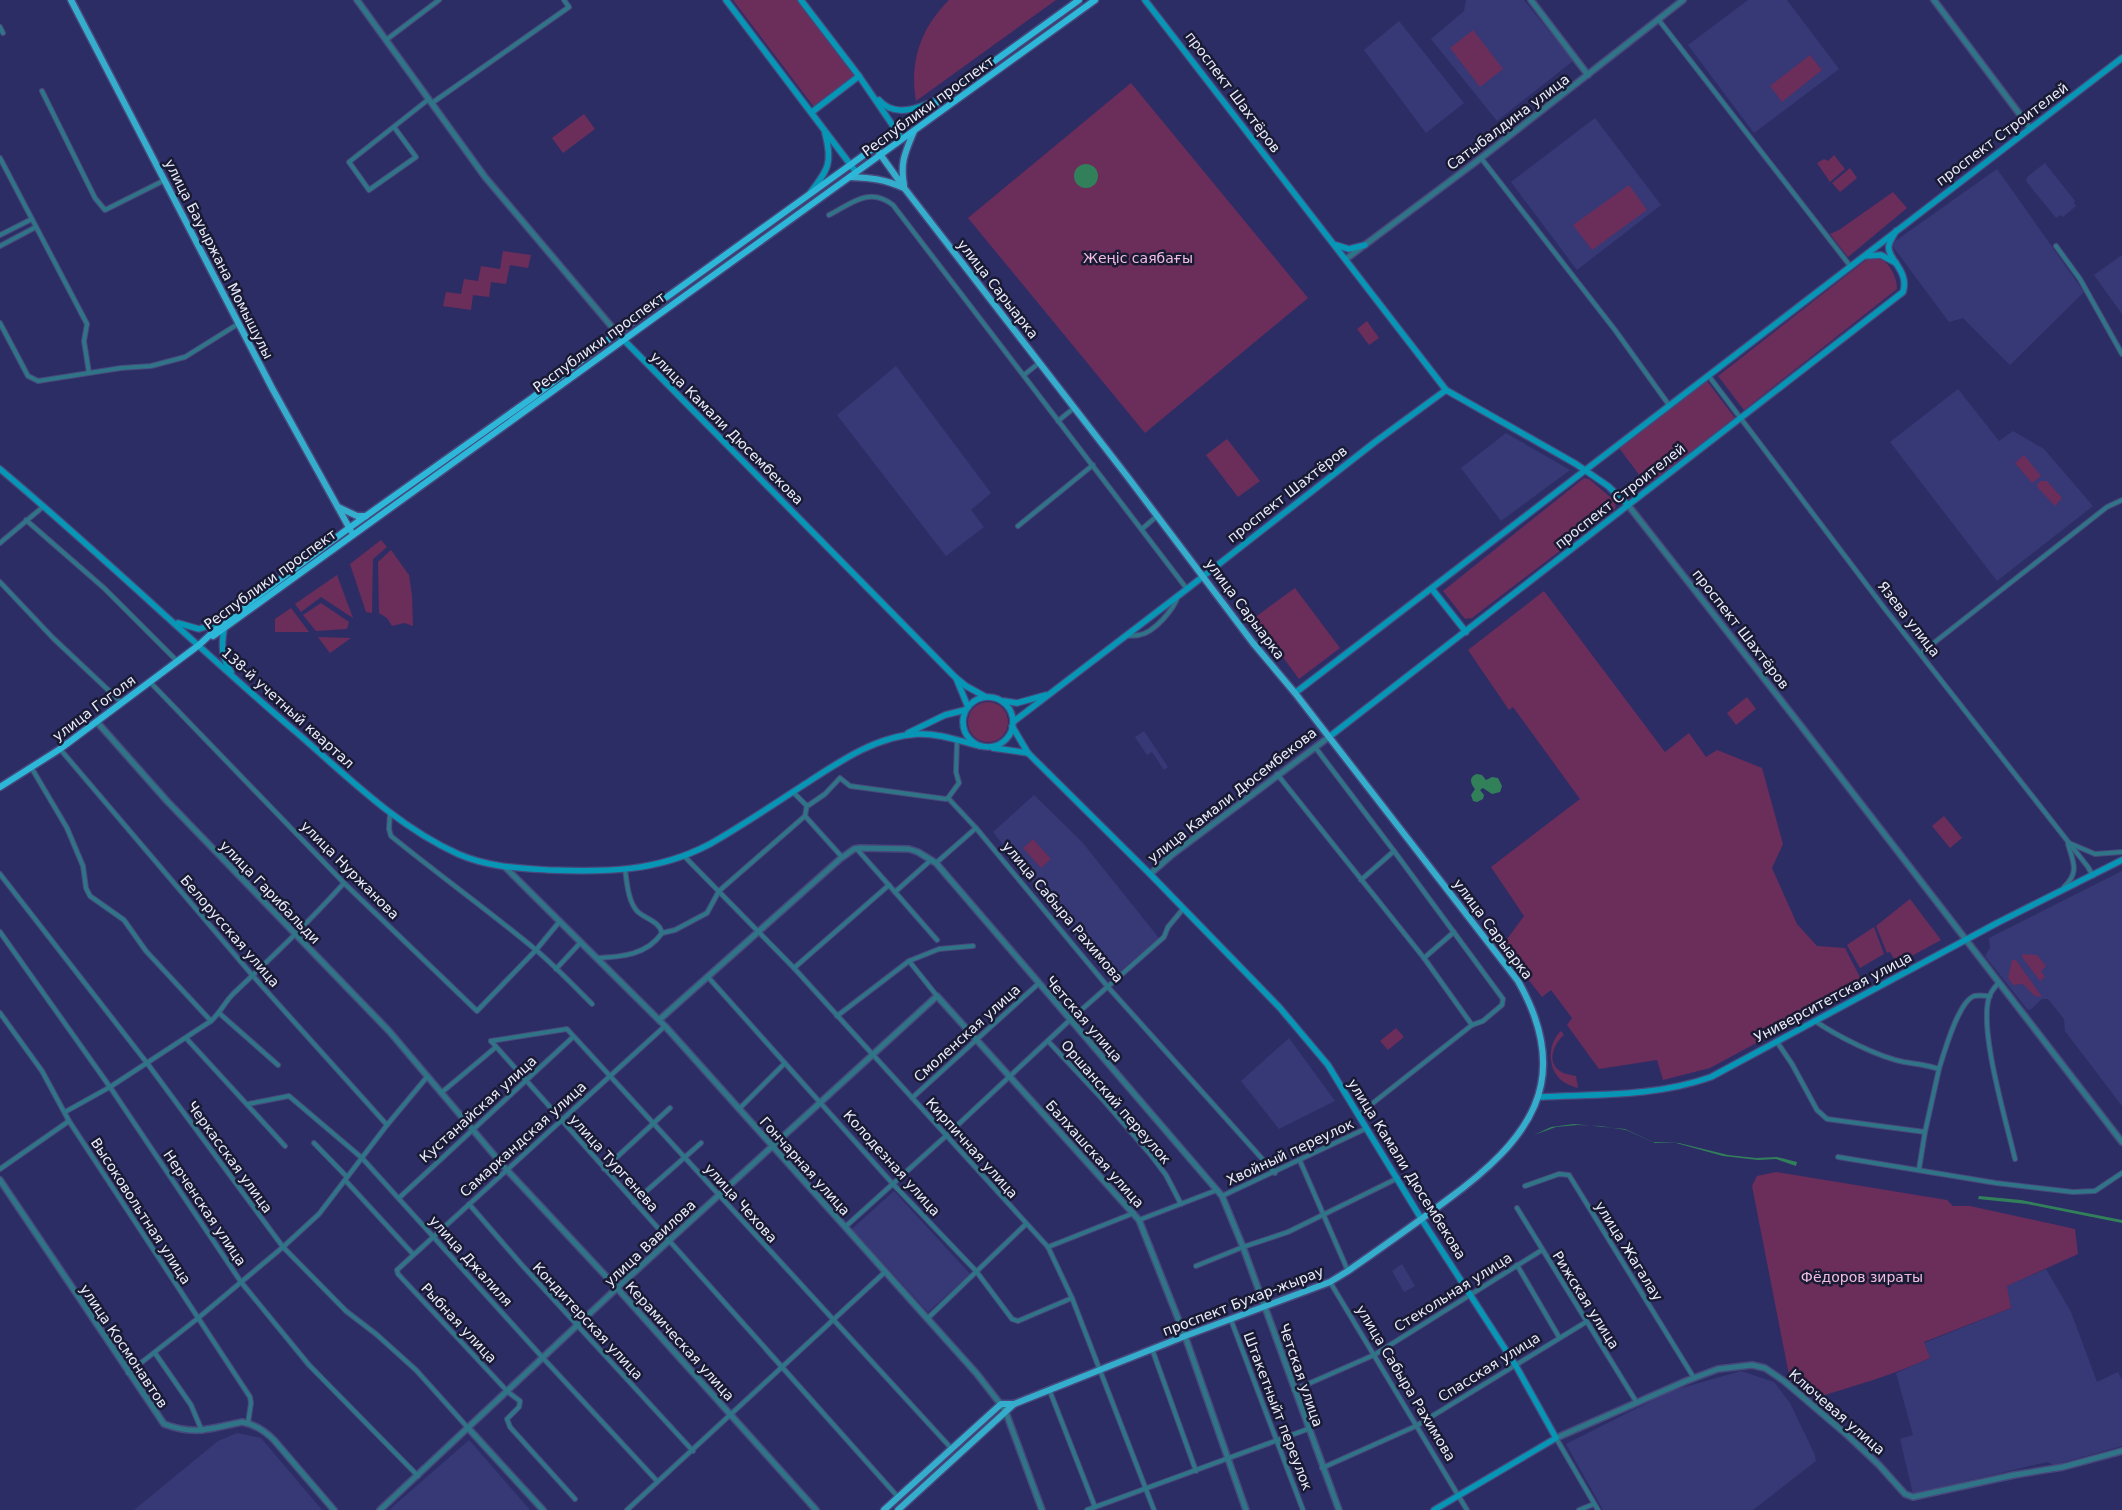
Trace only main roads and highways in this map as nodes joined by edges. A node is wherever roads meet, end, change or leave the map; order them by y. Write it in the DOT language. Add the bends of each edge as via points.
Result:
graph roads {
  1 [pos="71,0"];
  2 [pos="726,0"];
  3 [pos="801,0"];
  4 [pos="1079,0"];
  5 [pos="1095,0"];
  6 [pos="1145,0"];
  7 [pos="2122,58"];
  8 [pos="859,76"];
  9 [pos="863,82"];
  10 [pos="943,97"];
  11 [pos="812,112"];
  12 [pos="824,129"];
  13 [pos="896,131"];
  14 [pos="914,131"];
  15 [pos="902,139"];
  16 [pos="875,147"];
  17 [pos="881,155"];
  18 [pos="851,164"];
  19 [pos="856,172"];
  20 [pos="850,177"];
  21 [pos="905,189"];
  22 [pos="808,195"];
  23 [pos="1898,229"];
  24 [pos="1333,243"];
  25 [pos="1365,245"];
  26 [pos="1864,256"];
  27 [pos="1898,264"];
  28 [pos="617,333"];
  29 [pos="622,339"];
  30 [pos="1446,390"];
  31 [pos="0,469"];
  32 [pos="1585,470"];
  33 [pos="1628,505"];
  34 [pos="337,506"];
  35 [pos="366,516"];
  36 [pos="350,528"];
  37 [pos="341,534"];
  38 [pos="353,535"];
  39 [pos="1204,576"];
  40 [pos="1432,589"];
  41 [pos="171,620"];
  42 [pos="226,620"];
  43 [pos="224,630"];
  44 [pos="1466,632"];
  45 [pos="199,644"];
  46 [pos="955,676"];
  47 [pos="235,678"];
  48 [pos="1295,693"];
  49 [pos="1050,694"];
  50 [pos="986,697"];
  51 [pos="998,699"];
  52 [pos="967,708"];
  53 [pos="1013,724"];
  54 [pos="904,735"];
  55 [pos="1329,737"];
  56 [pos="980,746"];
  57 [pos="988,747"];
  58 [pos="1028,753"];
  59 [pos="1,785"];
  60 [pos="2122,860"];
  61 [pos="1539,1097"];
  62 [pos="1422,1220"];
  63 [pos="1014,1404"];
  64 [pos="1556,1438"];
  65 [pos="884,1510"];
  66 [pos="899,1510"];
  67 [pos="1434,1510"];
  1 -- 34 [label="main road, улица Бауыржана Момышулы" via="238,324"];
  2 -- 11 [label="main road"];
  3 -- 8 [label="main road"];
  4 -- 10 [label="highway, Республики проспект"];
  5 -- 14 [label="highway, Республики проспект"];
  6 -- 24 [label="main road, проспект Шахтёров"];
  7 -- 23 [label="main road, проспект Строителей"];
  8 -- 9 [label="main road"];
  8 -- 11 [label="main road"];
  9 -- 10 [label="main road" via="882,104 904,111"];
  9 -- 13 [label="main road"];
  10 -- 13 [label="highway, Республики проспект"];
  11 -- 12 [label="main road"];
  12 -- 18 [label="main road"];
  12 -- 22 [label="main road" via="829,156 826,172"];
  13 -- 15 [label="main road"];
  13 -- 16 [label="highway, Республики проспект"];
  14 -- 15 [label="highway, Республики проспект"];
  14 -- 21 [label="main road" via="902,160"];
  15 -- 17 [label="highway, Республики проспект"];
  16 -- 17 [label="main road, улица Сарыарка"];
  16 -- 18 [label="highway, Республики проспект"];
  17 -- 19 [label="highway, Республики проспект"];
  17 -- 21 [label="main road, улица Сарыарка"];
  18 -- 19 [label="main road"];
  18 -- 22 [label="highway, Республики проспект"];
  19 -- 20 [label="highway, Республики проспект"];
  20 -- 21 [label="main road" via="887,180"];
  20 -- 29 [label="highway, Республики проспект"];
  21 -- 39 [label="main road, улица Сарыарка"];
  22 -- 28 [label="highway, Республики проспект"];
  23 -- 26 [label="main road, проспект Строителей"];
  23 -- 27 [label="main road, проспект Строителей" via="1889,246"];
  24 -- 25 [label="main road" via="1343,248"];
  24 -- 30 [label="main road, проспект Шахтёров"];
  26 -- 27 [label="main road" via="1881,255"];
  26 -- 32 [label="main road, проспект Строителей"];
  27 -- 33 [label="main road, проспект Строителей" via="1905,286 1903,292"];
  28 -- 29 [label="main road, улица Камали Дюсембекова"];
  28 -- 35 [label="highway, Республики проспект"];
  29 -- 38 [label="highway, Республики проспект"];
  29 -- 46 [label="main road, улица Камали Дюсембекова"];
  30 -- 32 [label="main road, проспект Шахтёров"];
  30 -- 39 [label="main road, проспект Шахтёров"];
  31 -- 41 [label="main road, 138-й учетный квартал"];
  32 -- 33 [label="main road, проспект Шахтёров"];
  32 -- 40 [label="main road, проспект Строителей"];
  33 -- 44 [label="main road, проспект Строителей"];
  34 -- 35 [label="main road" via="347,513"];
  34 -- 36 [label="main road, улица Бауыржана Момышулы"];
  34 -- 37 [label="main road" via="343,527"];
  35 -- 36 [label="highway, Республики проспект"];
  36 -- 37 [label="highway, Республики проспект"];
  36 -- 38 [label="main road, улица Бауыржана Момышулы"];
  37 -- 42 [label="highway, Республики проспект"];
  38 -- 43 [label="highway, Республики проспект"];
  39 -- 48 [label="main road, улица Сарыарка"];
  39 -- 49 [label="main road, проспект Шахтёров"];
  40 -- 44 [label="main road"];
  40 -- 48 [label="main road, проспект Строителей"];
  41 -- 42 [label="main road" via="199,629"];
  41 -- 45 [label="main road, 138-й учетный квартал"];
  42 -- 45 [label="highway, Республики проспект"];
  43 -- 45 [label="highway, Республики проспект"];
  43 -- 47 [label="main road" via="223,655"];
  44 -- 55 [label="main road, проспект Строителей"];
  45 -- 47 [label="main road, 138-й учетный квартал"];
  45 -- 59 [label="highway, улица Гоголя" via="60,749"];
  46 -- 50 [label="main road"];
  46 -- 52 [label="main road"];
  47 -- 54 [label="main road, 138-й учетный квартал" via="390,813 437,844 484,864 506,868 625,870 685,856 730,833 864,749"];
  48 -- 55 [label="main road, улица Сарыарка"];
  49 -- 51 [label="main road" via="1017,703"];
  49 -- 53 [label="main road, проспект Шахтёров"];
  50 -- 51 [label="main road"];
  50 -- 52 [label="main road"];
  51 -- 53 [label="main road" via="1009,708"];
  52 -- 54 [label="main road"];
  52 -- 56 [label="main road" via="963,719 965,733"];
  53 -- 57 [label="main road" via="1004,741"];
  53 -- 58 [label="main road, улица Камали Дюсембекова"];
  54 -- 56 [label="main road" via="921,734"];
  55 -- 61 [label="main road, улица Сарыарка" via="1518,981 1532,1005 1541,1034 1544,1070"];
  56 -- 57 [label="main road"];
  57 -- 58 [label="main road"];
  58 -- 62 [label="main road, улица Камали Дюсембекова" via="1298,1028 1328,1065"];
  60 -- 61 [label="main road, Университетская улица" via="1729,1068 1694,1083 1634,1094"];
  61 -- 62 [label="main road, проспект Бухар-жырау" via="1515,1140 1502,1154"];
  62 -- 63 [label="main road, проспект Бухар-жырау" via="1330,1282"];
  62 -- 64 [label="main road, улица Камали Дюсембекова" via="1516,1366"];
  63 -- 65 [label="main road, проспект Бухар-жырау" via="1001,1404"];
  63 -- 66 [label="main road, проспект Бухар-жырау"];
  64 -- 67 [label="main road, Ключевая улица"];
}
